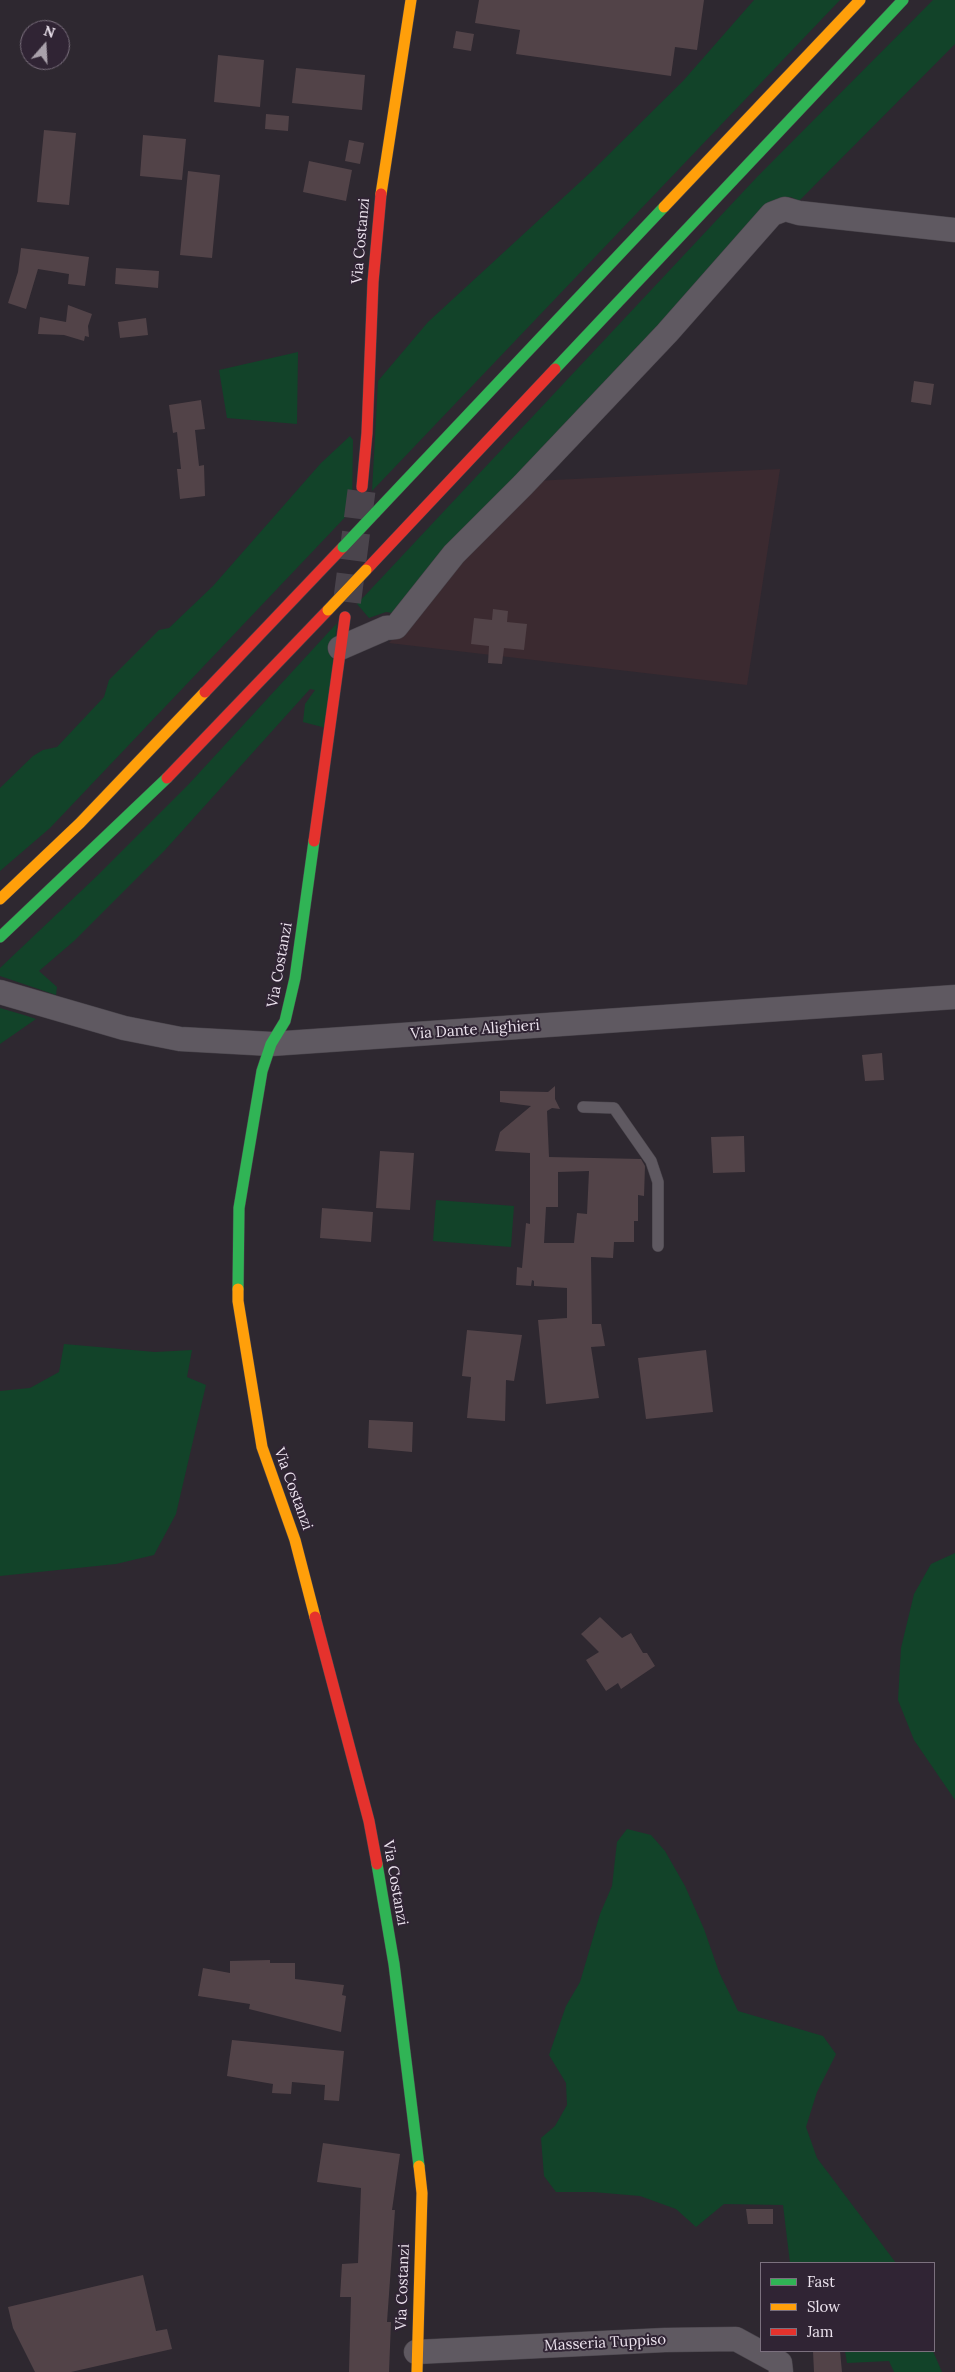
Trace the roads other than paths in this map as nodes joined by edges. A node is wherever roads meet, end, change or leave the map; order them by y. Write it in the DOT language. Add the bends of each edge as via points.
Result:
graph roads {
  1 [pos="411,0"];
  2 [pos="860,0"];
  3 [pos="903,0"];
  4 [pos="955,230"];
  5 [pos="362,487"];
  6 [pos="345,617"];
  7 [pos="340,648"];
  8 [pos="0,899"];
  9 [pos="0,937"];
  10 [pos="0,992"];
  11 [pos="955,997"];
  12 [pos="271,1044"];
  13 [pos="583,1107"];
  14 [pos="658,1246"];
  15 [pos="416,2362"];
  16 [pos="781,2372"];
  1 -- 5 [label="main road, Via Costanzi" via="382,179"];
  2 -- 8 [label="main road, bridge" via="80,823"];
  3 -- 9 [label="main road, bridge" via="190,756"];
  4 -- 7 [label="street" via="785,209 772,214 667,333 454,554 396,627 386,628"];
  6 -- 7 [label="main road, Via Costanzi"];
  7 -- 12 [label="main road, Via Costanzi" via="295,978 285,1021"];
  10 -- 12 [label="street, Via Dante Alighieri" via="124,1028 180,1039"];
  11 -- 12 [label="street, Via Dante Alighieri"];
  12 -- 15 [label="main road, Via Costanzi" via="262,1071 239,1208 238,1301 262,1447 295,1540 369,1821 394,1964 422,2194"];
  13 -- 14 [label="lane" via="614,1108 620,1112 651,1161 658,1182"];
  15 -- 16 [label="street, Masseria Tuppiso" via="665,2340 736,2339 780,2363"];
}
